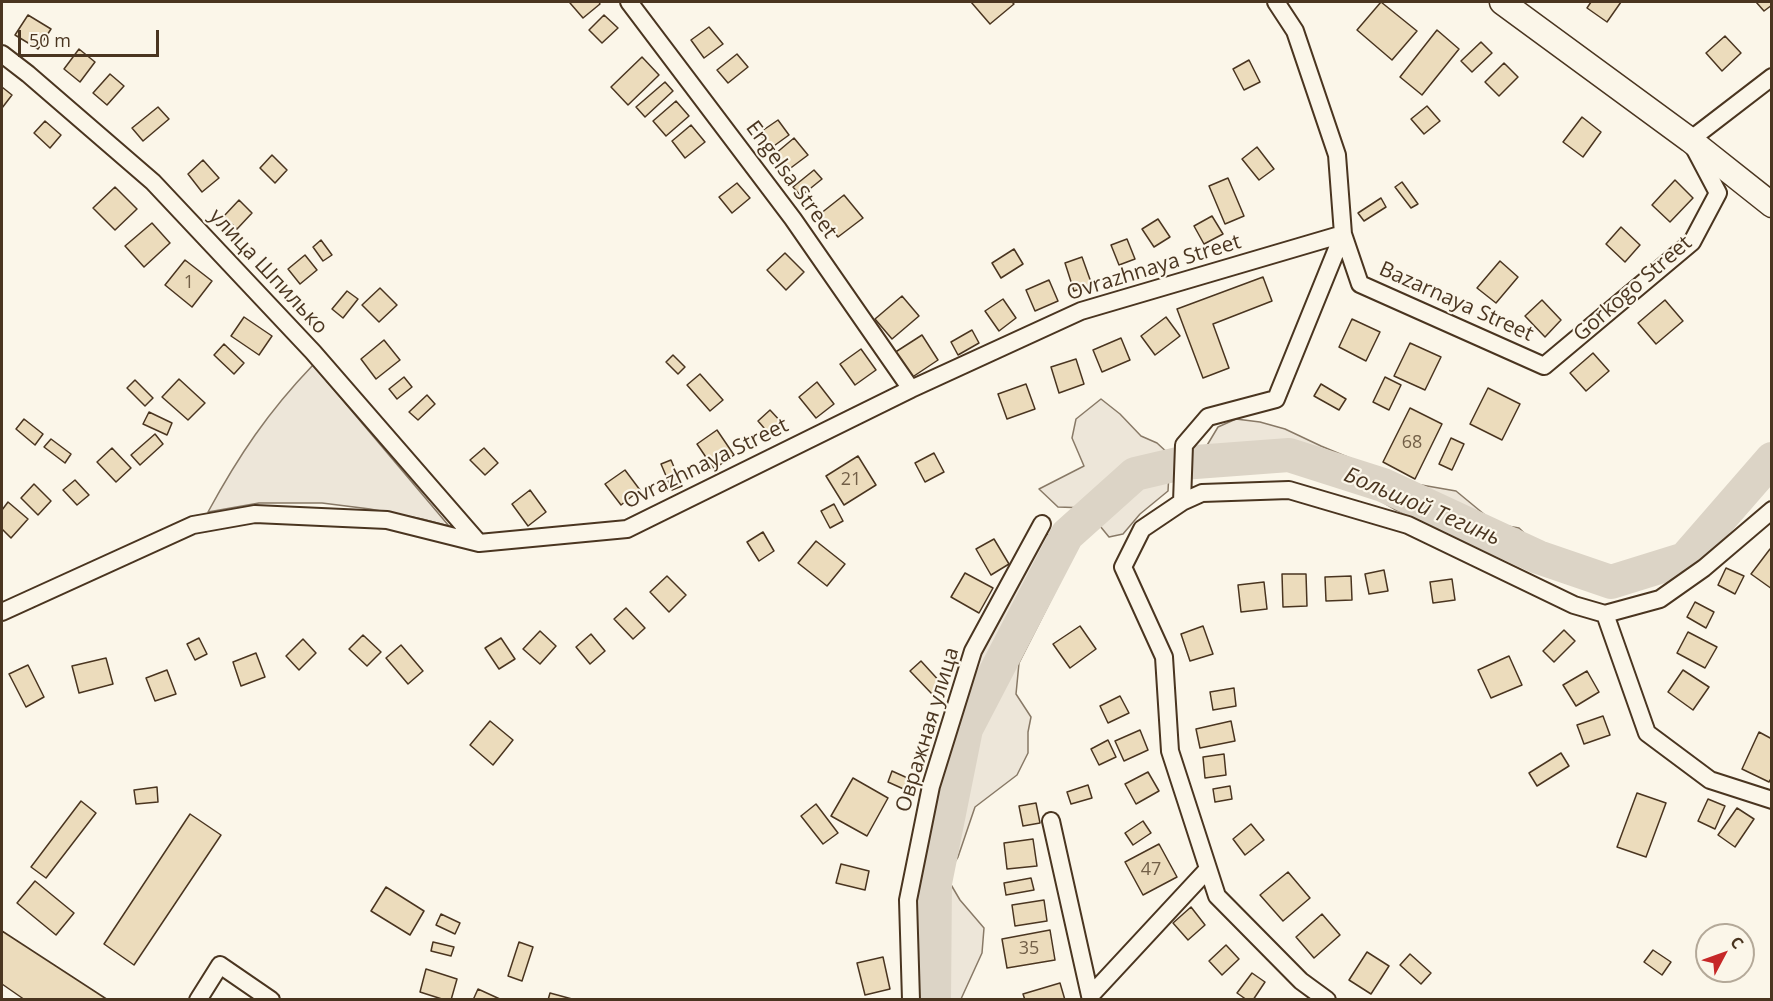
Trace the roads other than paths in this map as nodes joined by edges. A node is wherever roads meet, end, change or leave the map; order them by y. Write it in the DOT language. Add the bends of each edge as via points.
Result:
graph roads {
  1 [pos="629,2"];
  2 [pos="1276,2"];
  3 [pos="1502,2"];
  4 [pos="2,54"];
  5 [pos="1772,77"];
  6 [pos="1689,140"];
  7 [pos="1772,205"];
  8 [pos="1343,234"];
  9 [pos="1544,366"];
  10 [pos="911,389"];
  11 [pos="1182,502"];
  12 [pos="1772,510"];
  13 [pos="1042,524"];
  14 [pos="479,543"];
  15 [pos="2,612"];
  16 [pos="1605,614"];
  17 [pos="1772,800"];
  18 [pos="1051,821"];
  19 [pos="1208,869"];
  20 [pos="1091,997"];
  21 [pos="198,999"];
  22 [pos="271,999"];
  23 [pos="910,999"];
  24 [pos="1328,999"];
  1 -- 10 [label="street, Engelsa Street" via="794,219"];
  2 -- 8 [label="street, Bazarnaya Street" via="1296,31 1337,155"];
  3 -- 6 [label="street, Gorkogo Street"];
  4 -- 14 [label="street, улица Шпилько" via="153,182 313,352"];
  5 -- 6 [label="street"];
  6 -- 7 [label="street, Gorkogo Street"];
  6 -- 9 [label="street, Gorkogo Street" via="1718,193 1692,242"];
  8 -- 9 [label="street, Bazarnaya Street" via="1360,284"];
  8 -- 10 [label="street, Ovrazhnaya Street" via="1081,311"];
  8 -- 11 [label="street" via="1276,399 1208,417 1184,445"];
  10 -- 14 [label="street, Ovrazhnaya Street" via="627,529"];
  11 -- 16 [label="street" via="1202,493 1289,490 1408,525 1574,605"];
  11 -- 19 [label="street" via="1142,529 1123,567 1164,657 1170,751"];
  12 -- 16 [label="street" via="1704,568 1660,599"];
  13 -- 23 [label="street, Овражная улица" via="973,651 931,786 908,900"];
  14 -- 15 [label="street, Ovrazhnaya Street" via="387,520 255,514 193,525"];
  16 -- 17 [label="street" via="1647,734 1710,780"];
  18 -- 20 [label="street"];
  19 -- 20 [label="street"];
  19 -- 24 [label="street" via="1217,896 1301,981"];
  21 -- 22 [label="street" via="220,965"];
}
